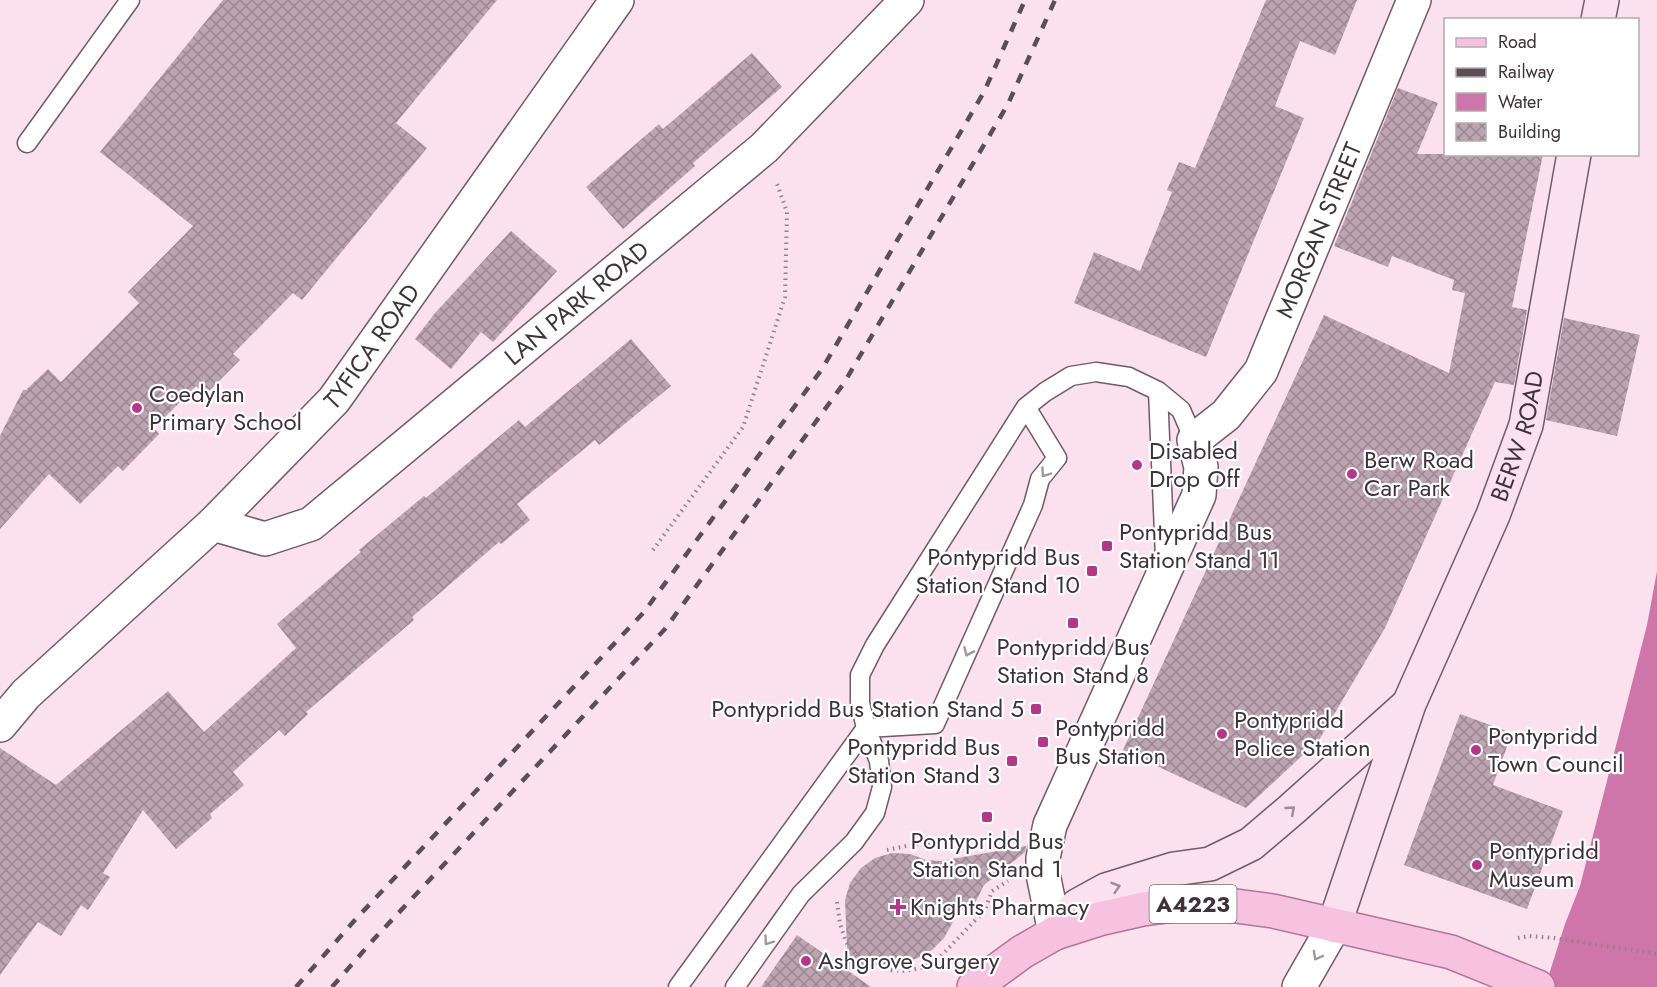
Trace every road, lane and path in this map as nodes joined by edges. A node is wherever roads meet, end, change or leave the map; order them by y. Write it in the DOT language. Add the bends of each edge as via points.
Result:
graph roads {
  1 [pos="130,0"];
  2 [pos="617,0"];
  3 [pos="907,0"];
  4 [pos="1414,0"];
  5 [pos="1602,0"];
  6 [pos="1599,18"];
  7 [pos="27,143"];
  8 [pos="764,148"];
  9 [pos="1574,156"];
  10 [pos="1158,391"];
  11 [pos="1026,407"];
  12 [pos="1194,440"];
  13 [pos="213,524"];
  14 [pos="653,550"];
  15 [pos="1166,571"];
  16 [pos="1409,704"];
  17 [pos="0,725"];
  18 [pos="866,728"];
  19 [pos="951,841"];
  20 [pos="885,850"];
  21 [pos="1043,858"];
  22 [pos="834,863"];
  23 [pos="1334,926"];
  24 [pos="1054,933"];
  25 [pos="1554,938"];
  26 [pos="1657,954"];
  27 [pos="678,987"];
  28 [pos="735,987"];
  29 [pos="974,987"];
  30 [pos="1299,987"];
  31 [pos="1539,987"];
  1 -- 7 [label="lane"];
  2 -- 13 [label="street, TYFICA ROAD" via="334,400"];
  3 -- 8 [label="street, LAN PARK ROAD"];
  4 -- 12 [label="street, MORGAN STREET" via="1261,371 1226,415"];
  5 -- 6 [label="main road"];
  8 -- 13 [label="street, LAN PARK ROAD" via="311,524 265,539"];
  8 -- 14 [label="path" via="787,212 785,297 743,427"];
  9 -- 16 [label="main road, BERW ROAD" via="1526,424 1493,514"];
  10 -- 11 [label="lane" via="1129,377 1096,372 1071,376"];
  10 -- 12 [label="lane" via="1181,410"];
  10 -- 15 [label="lane"];
  11 -- 18 [label="lane" via="875,645 860,675 860,703"];
  11 -- 18 [label="lane, one-way" via="1057,458 1040,479 1033,505 935,724"];
  12 -- 15 [label="street" via="1201,467 1199,495"];
  13 -- 17 [label="street, TYFICA ROAD" via="26,694"];
  15 -- 21 [label="street" via="1050,825"];
  16 -- 23 [label="main road, BERW ROAD"];
  24 -- 16 [label="main road, BERW ROAD, one-way" via="1077,906 1106,890 1174,869 1210,864 1251,844"];
  18 -- 22 [label="lane" via="879,760 882,787 875,813"];
  18 -- 27 [label="lane"];
  19 -- 20 [label="path"];
  21 -- 22 [label="path" via="992,891 985,910 939,958 905,971 872,965 857,956 846,942 840,924"];
  21 -- 24 [label="street"];
  22 -- 28 [label="lane, one-way" via="801,894"];
  23 -- 24 [label="main road, A4223" via="1273,911 1182,904 1110,916"];
  23 -- 30 [label="street, one-way"];
  23 -- 31 [label="main road, A4223" via="1451,952"];
  24 -- 29 [label="main road, A4223"];
  25 -- 26 [label="path"];
}
